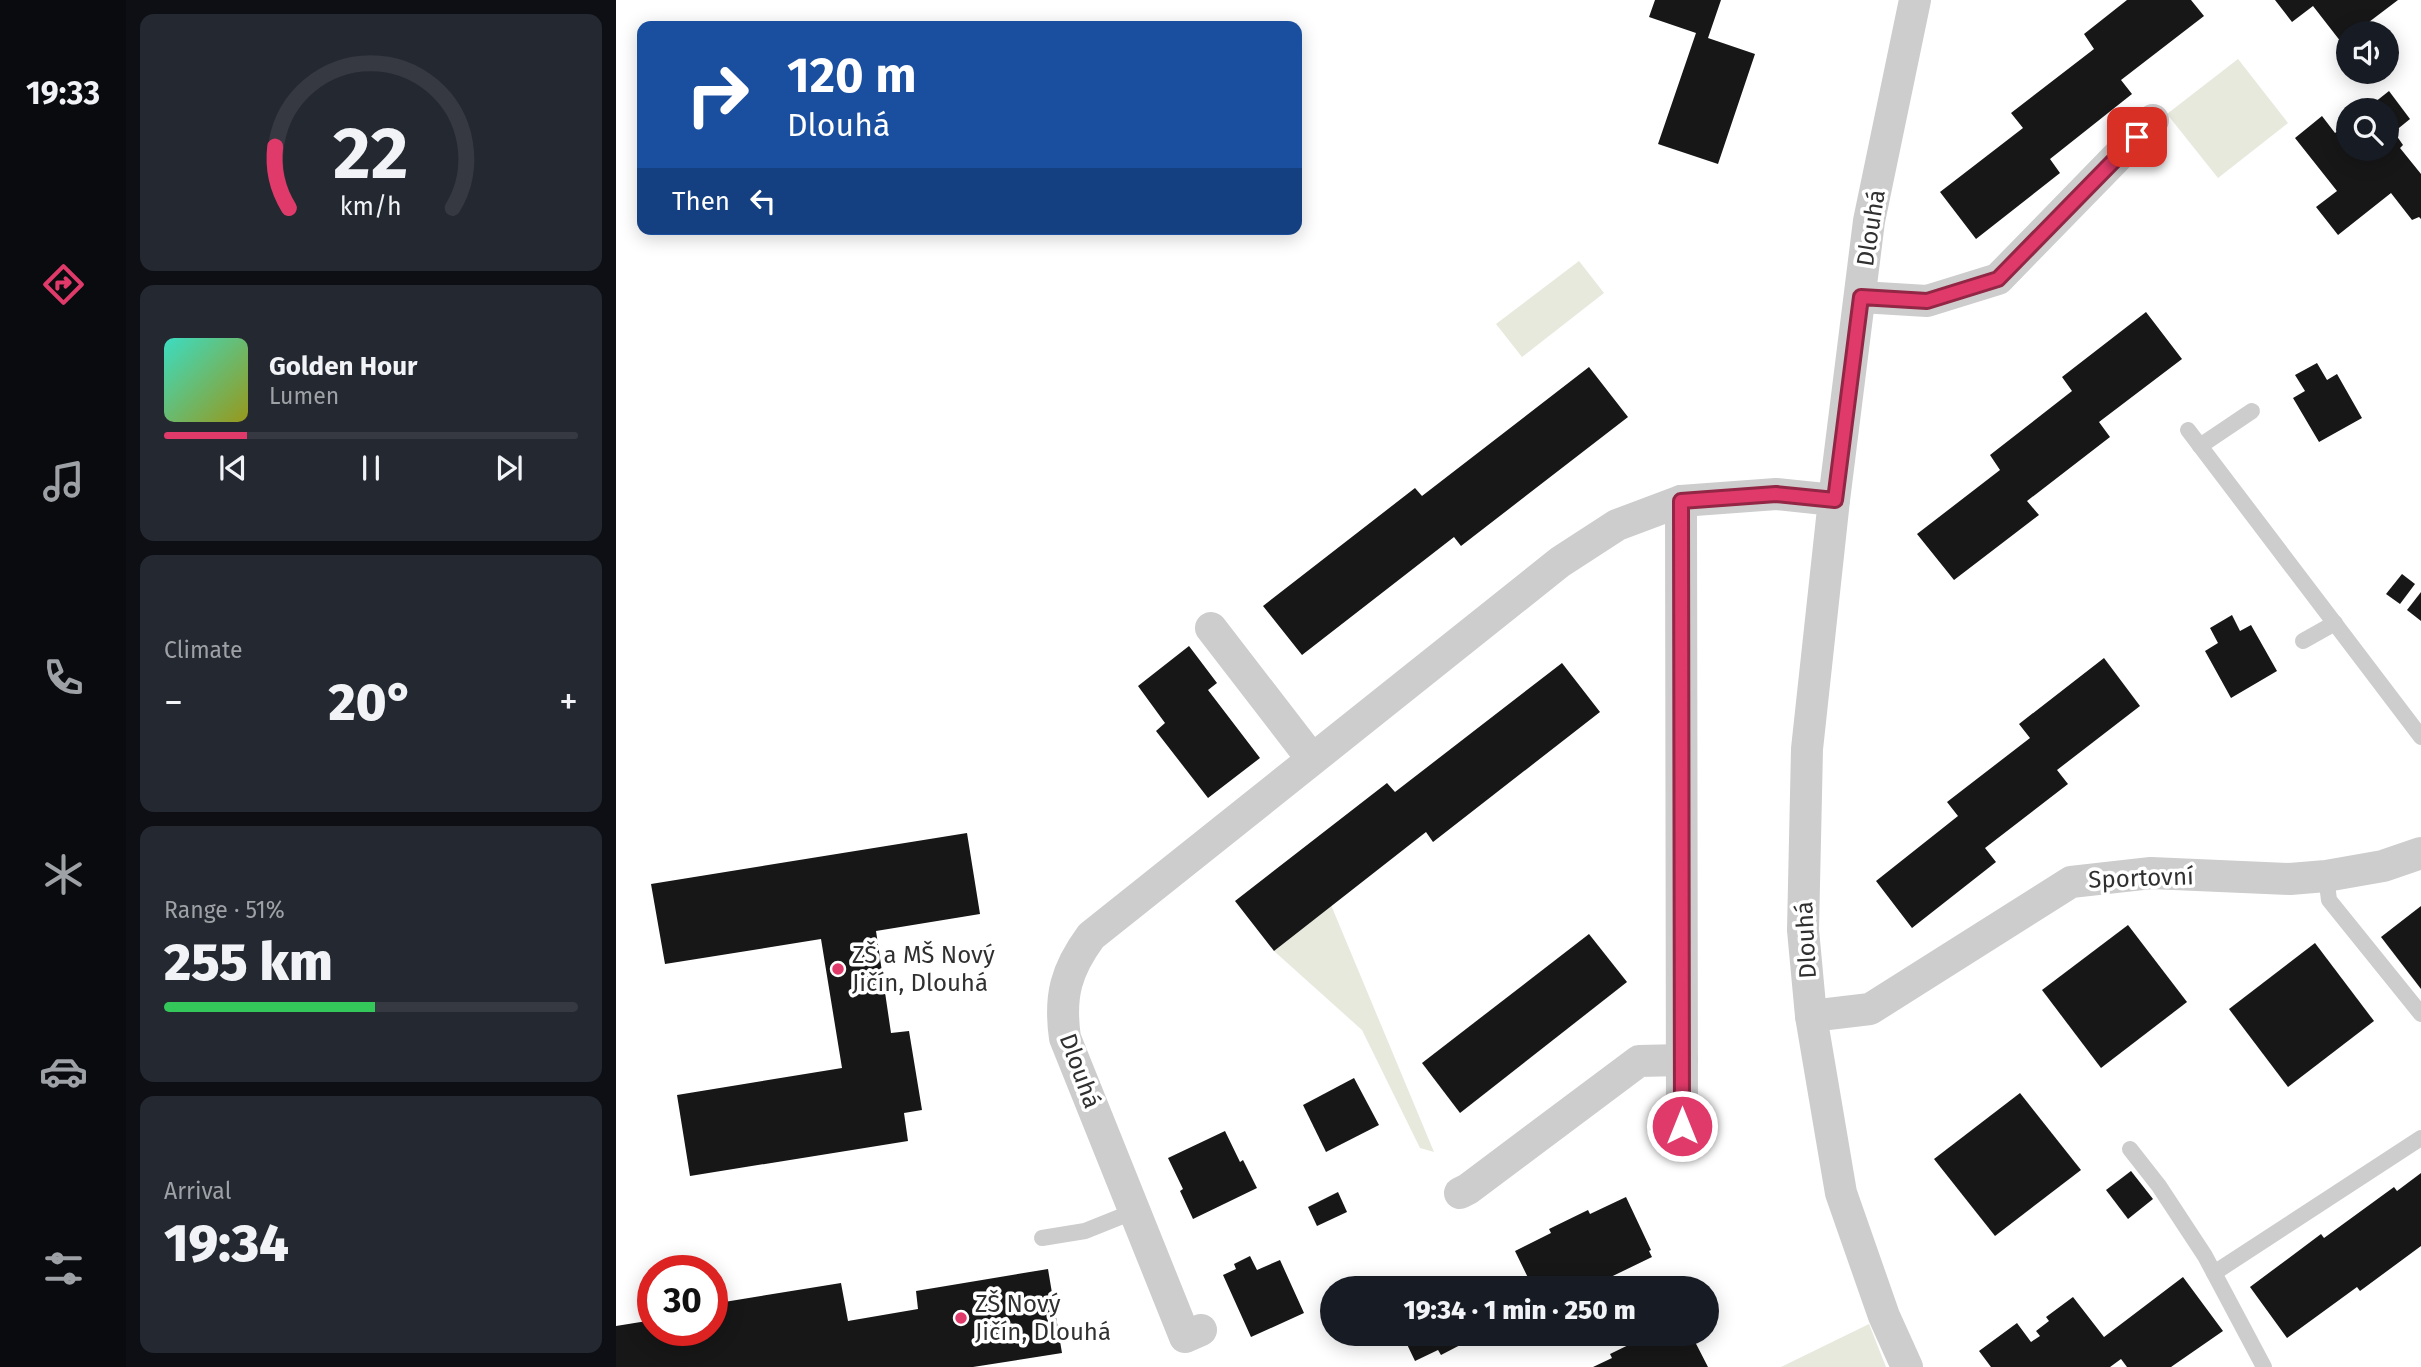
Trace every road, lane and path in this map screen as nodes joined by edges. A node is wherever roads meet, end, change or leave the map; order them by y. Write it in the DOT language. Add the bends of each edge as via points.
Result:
graph roads {
  1 [pos="1915,0"];
  2 [pos="2153,120"];
  3 [pos="1861,297"];
  4 [pos="2252,411"];
  5 [pos="2188,430"];
  6 [pos="2200,446"];
  7 [pos="1835,500"];
  8 [pos="1681,501"];
  9 [pos="2335,623"];
  10 [pos="1211,628"];
  11 [pos="2303,641"];
  12 [pos="2421,737"];
  13 [pos="1312,759"];
  14 [pos="2421,853"];
  15 [pos="2326,876"];
  16 [pos="2421,1014"];
  17 [pos="1811,1017"];
  18 [pos="1682,1059"];
  19 [pos="1682,1126"];
  20 [pos="2421,1138"];
  21 [pos="2130,1149"];
  22 [pos="1460,1194"];
  23 [pos="1135,1211"];
  24 [pos="1042,1238"];
  25 [pos="2214,1273"];
  26 [pos="1201,1330"];
  27 [pos="1907,1367"];
  28 [pos="2264,1367"];
  1 -- 3 [label="street, Dlouhá" via="1870,221"];
  2 -- 3 [label="street" via="1998,279 1927,301"];
  3 -- 7 [label="street, Dlouhá"];
  4 -- 6 [label="lane"];
  5 -- 6 [label="lane"];
  6 -- 9 [label="lane"];
  7 -- 8 [label="street, Dlouhá" via="1776,494"];
  7 -- 17 [label="street, Dlouhá" via="1807,749 1803,930"];
  8 -- 13 [label="street, Dlouhá" via="1617,525 1560,562"];
  8 -- 18 [label="street"];
  9 -- 11 [label="lane"];
  9 -- 12 [label="lane"];
  10 -- 13 [label="street"];
  13 -- 23 [label="street, Dlouhá" via="1091,936 1075,957 1061,1012 1065,1038"];
  14 -- 15 [label="street, Sportovní"];
  15 -- 16 [label="lane" via="2329,900"];
  15 -- 17 [label="street, Sportovní" via="2290,879 2151,873 2071,882 1870,1009"];
  17 -- 27 [label="street, Dlouhá" via="1841,1193"];
  18 -- 19 [label="street"];
  18 -- 22 [label="street" via="1639,1061"];
  20 -- 25 [label="lane"];
  21 -- 25 [label="lane" via="2160,1186"];
  23 -- 24 [label="lane" via="1085,1231"];
  23 -- 26 [label="street, Dlouhá" via="1185,1337"];
  25 -- 28 [label="lane"];
}
